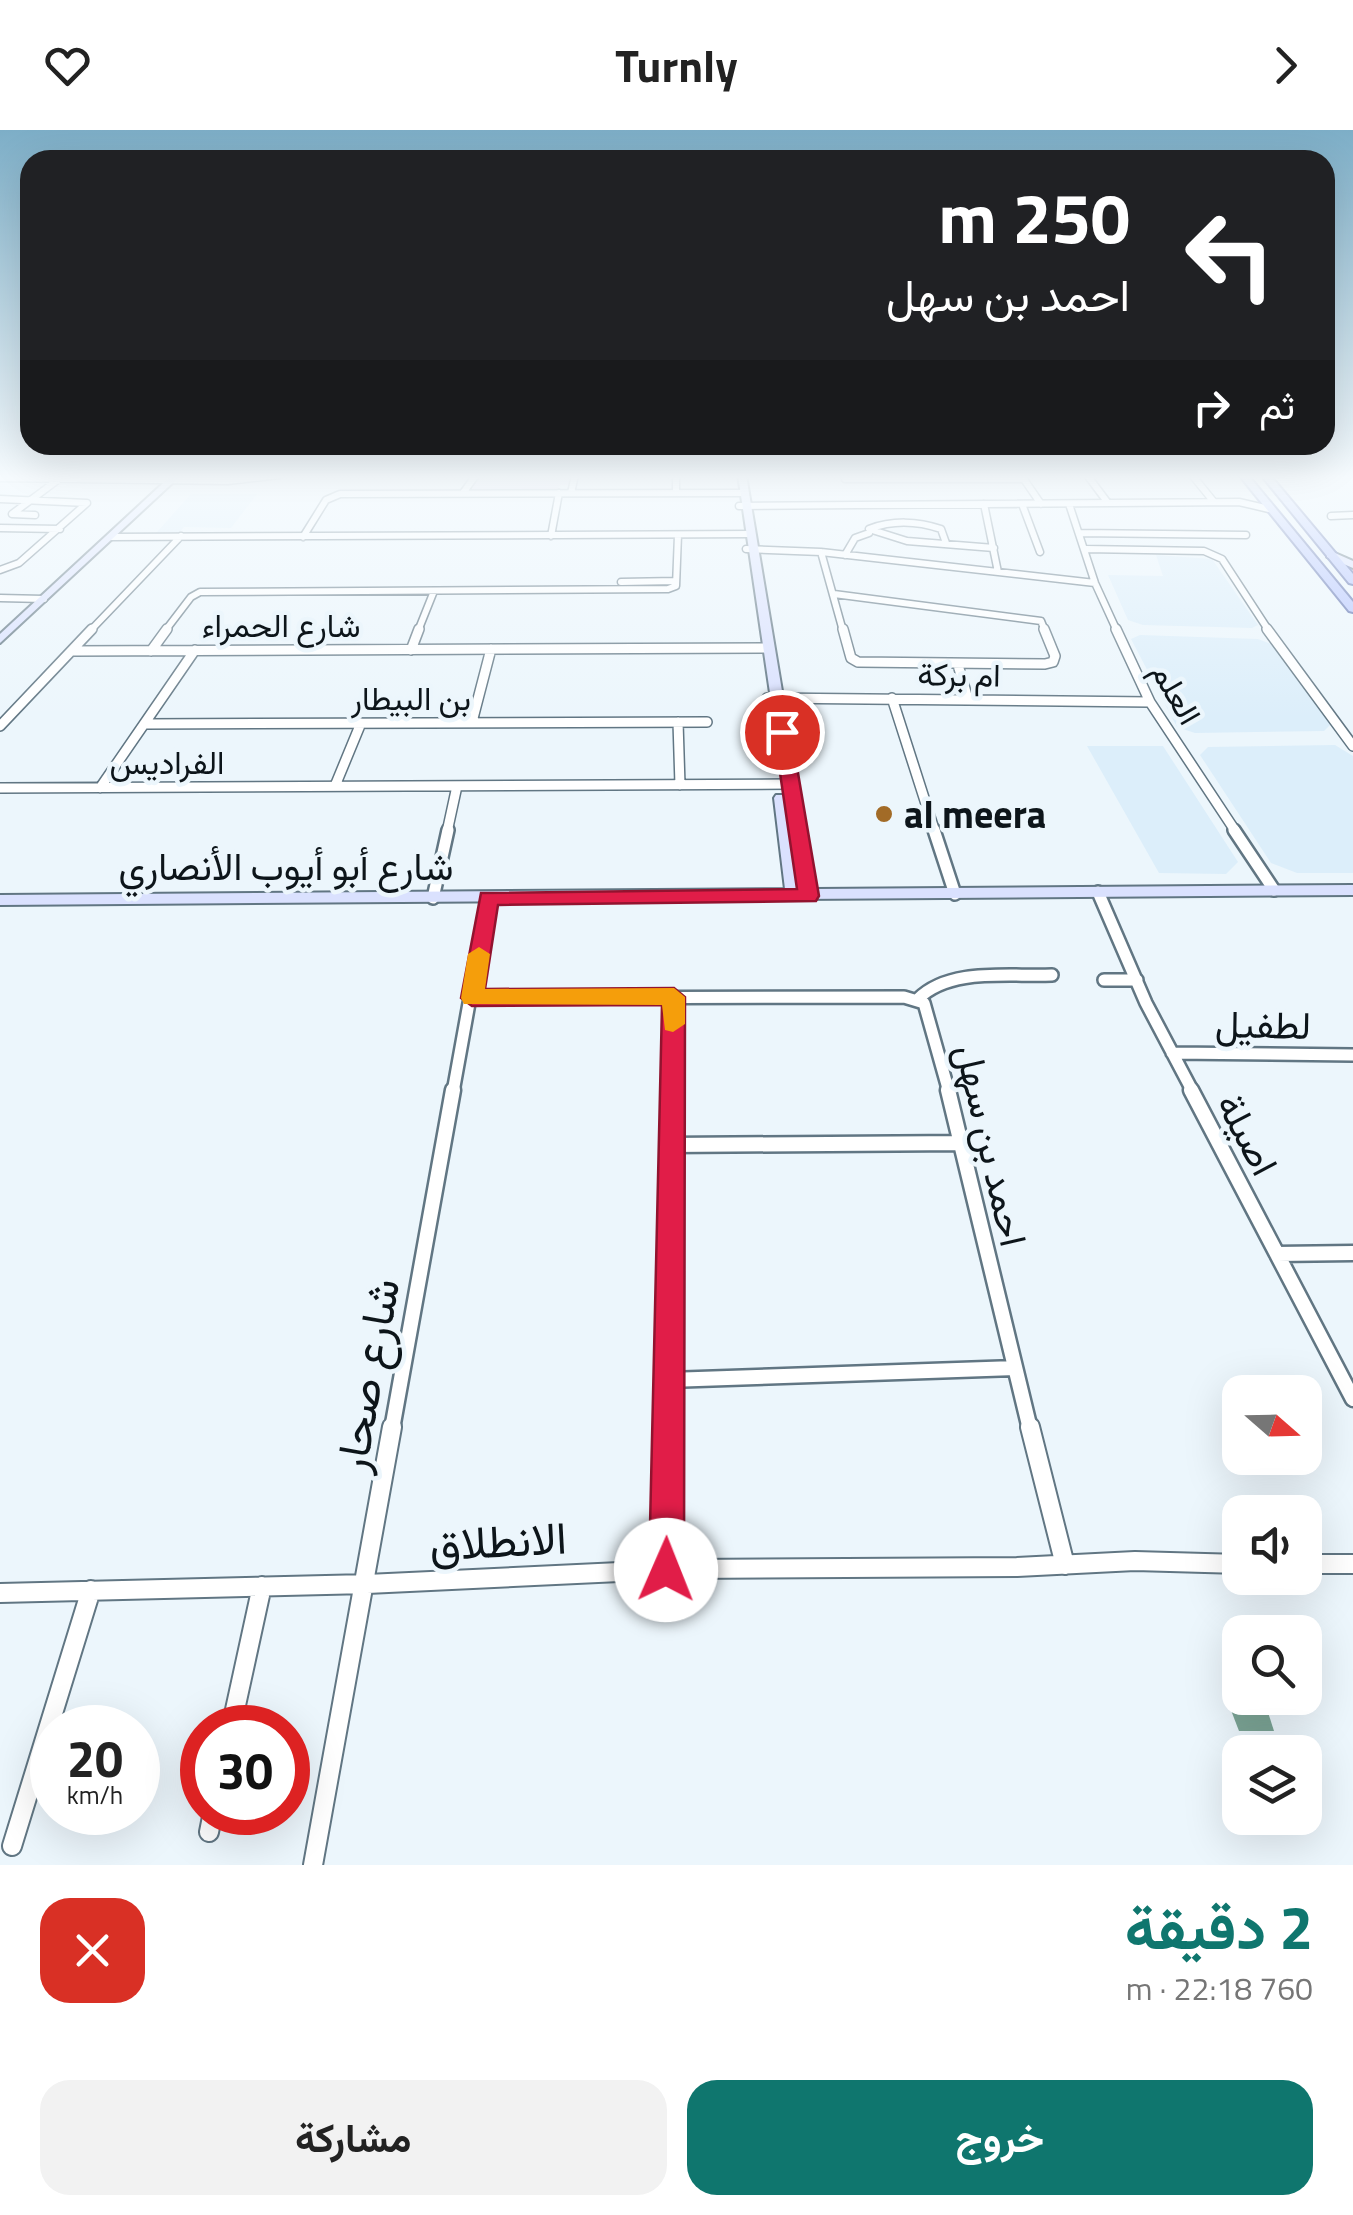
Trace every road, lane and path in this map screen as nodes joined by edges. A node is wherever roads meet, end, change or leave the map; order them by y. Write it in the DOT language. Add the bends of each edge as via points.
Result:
graph roads {
  1 [pos="27,556"];
  2 [pos="83,556"];
  3 [pos="89,556"];
  4 [pos="163,556"];
  5 [pos="677,556"];
  6 [pos="751,556"];
  7 [pos="822,556"];
  8 [pos="854,556"];
  9 [pos="995,556"];
  10 [pos="1088,556"];
  11 [pos="1215,556"];
  12 [pos="1308,556"];
  13 [pos="1332,556"];
  14 [pos="0,570"];
  15 [pos="998,572"];
  16 [pos="1353,582"];
  17 [pos="1095,583"];
  18 [pos="434,590"];
  19 [pos="834,594"];
  20 [pos="0,598"];
  21 [pos="39,599"];
  22 [pos="1353,609"];
  23 [pos="0,631"];
  24 [pos="0,640"];
  25 [pos="764,648"];
  26 [pos="492,649"];
  27 [pos="151,650"];
  28 [pos="195,650"];
  29 [pos="411,650"];
  30 [pos="72,652"];
  31 [pos="958,666"];
  32 [pos="772,698"];
  33 [pos="892,698"];
  34 [pos="968,699"];
  35 [pos="1150,702"];
  36 [pos="472,722"];
  37 [pos="678,722"];
  38 [pos="708,722"];
  39 [pos="361,723"];
  40 [pos="144,724"];
  41 [pos="0,726"];
  42 [pos="1353,746"];
  43 [pos="785,784"];
  44 [pos="680,785"];
  45 [pos="335,786"];
  46 [pos="456,786"];
  47 [pos="0,788"];
  48 [pos="100,788"];
  49 [pos="1274,890"];
  50 [pos="1353,890"];
  51 [pos="1098,892"];
  52 [pos="955,894"];
  53 [pos="802,896"];
  54 [pos="433,898"];
  55 [pos="488,898"];
  56 [pos="0,900"];
  57 [pos="1052,975"];
  58 [pos="1104,980"];
  59 [pos="1137,980"];
  60 [pos="674,997"];
  61 [pos="472,998"];
  62 [pos="918,1000"];
  63 [pos="1172,1053"];
  64 [pos="1353,1054"];
  65 [pos="963,1143"];
  66 [pos="671,1145"];
  67 [pos="1353,1253"];
  68 [pos="1277,1254"];
  69 [pos="1015,1368"];
  70 [pos="669,1380"];
  71 [pos="1353,1399"];
  72 [pos="1222,1563"];
  73 [pos="1322,1564"];
  74 [pos="1353,1564"];
  75 [pos="1065,1565"];
  76 [pos="666,1570"];
  77 [pos="367,1584"];
  78 [pos="262,1586"];
  79 [pos="91,1590"];
  80 [pos="0,1593"];
  81 [pos="236,1705"];
  82 [pos="12,1846"];
  83 [pos="314,1865"];
  1 -- 14 [label="street"];
  2 -- 21 [label="street"];
  3 -- 21 [label="street"];
  4 -- 30 [label="street"];
  5 -- 18 [label="street" via="676,581 668,590"];
  6 -- 25 [label="street"];
  7 -- 19 [label="street"];
  8 -- 15 [label="street"];
  9 -- 15 [label="street"];
  10 -- 17 [label="street, العلم"];
  11 -- 42 [label="street"];
  12 -- 22 [label="main road"];
  13 -- 16 [label="main road"];
  15 -- 17 [label="street"];
  17 -- 35 [label="street, العلم"];
  18 -- 27 [label="street" via="208,592 192,597"];
  18 -- 29 [label="street"];
  19 -- 31 [label="street" via="851,658"];
  19 -- 31 [label="street" via="1041,622 1055,656 1045,664"];
  20 -- 21 [label="street"];
  21 -- 23 [label="street"];
  21 -- 24 [label="street"];
  25 -- 26 [label="street, شارع الحمراء"];
  25 -- 32 [label="street"];
  26 -- 29 [label="street, شارع الحمراء"];
  26 -- 36 [label="street"];
  27 -- 28 [label="street, شارع الحمراء"];
  27 -- 30 [label="street, شارع الحمراء"];
  28 -- 29 [label="street, شارع الحمراء"];
  28 -- 40 [label="street"];
  30 -- 41 [label="street"];
  31 -- 34 [label="street"];
  32 -- 33 [label="street, ام بركة"];
  32 -- 43 [label="street"];
  33 -- 34 [label="street, ام بركة"];
  33 -- 52 [label="street"];
  34 -- 35 [label="street, ام بركة"];
  35 -- 49 [label="street, العلم"];
  36 -- 37 [label="street, بن البيطار"];
  36 -- 39 [label="street, بن البيطار"];
  37 -- 38 [label="street, بن البيطار"];
  37 -- 44 [label="street"];
  39 -- 40 [label="street, بن البيطار"];
  39 -- 45 [label="street"];
  40 -- 48 [label="street"];
  43 -- 44 [label="street, الفراديس"];
  43 -- 53 [label="street"];
  44 -- 46 [label="street, الفراديس"];
  45 -- 46 [label="street, الفراديس"];
  45 -- 48 [label="street, الفراديس"];
  46 -- 54 [label="street"];
  47 -- 48 [label="street, الفراديس"];
  49 -- 50 [label="street, شارع أبو أيوب الأنصاري"];
  49 -- 51 [label="street, شارع أبو أيوب الأنصاري"];
  51 -- 52 [label="street, شارع أبو أيوب الأنصاري"];
  51 -- 59 [label="street, اصيلة"];
  52 -- 53 [label="street, شارع أبو أيوب الأنصاري"];
  53 -- 55 [label="street, شارع أبو أيوب الأنصاري"];
  54 -- 55 [label="street, شارع أبو أيوب الأنصاري"];
  54 -- 56 [label="street, شارع أبو أيوب الأنصاري"];
  55 -- 61 [label="street, شارع صحار"];
  57 -- 62 [label="street" via="948,979"];
  58 -- 59 [label="street"];
  59 -- 63 [label="street, اصيلة"];
  60 -- 61 [label="street"];
  60 -- 62 [label="street"];
  60 -- 66 [label="street"];
  61 -- 77 [label="street, شارع صحار"];
  62 -- 65 [label="street, احمد بن سهل" via="929,1009"];
  63 -- 64 [label="street, لطفيل"];
  63 -- 68 [label="street, اصيلة"];
  65 -- 66 [label="street"];
  65 -- 69 [label="street, احمد بن سهل"];
  66 -- 70 [label="street"];
  67 -- 68 [label="street"];
  68 -- 71 [label="street, اصيلة"];
  69 -- 70 [label="street"];
  69 -- 75 [label="street, احمد بن سهل"];
  70 -- 76 [label="street"];
  72 -- 75 [label="street, الانطلاق"];
  73 -- 74 [label="street"];
  75 -- 76 [label="street, الانطلاق"];
  76 -- 77 [label="street, الانطلاق"];
  77 -- 78 [label="street, الانطلاق"];
  77 -- 83 [label="street, شارع صحار"];
  78 -- 79 [label="street, الانطلاق"];
  78 -- 81 [label="street"];
  79 -- 80 [label="street, الانطلاق"];
  79 -- 82 [label="street"];
}
